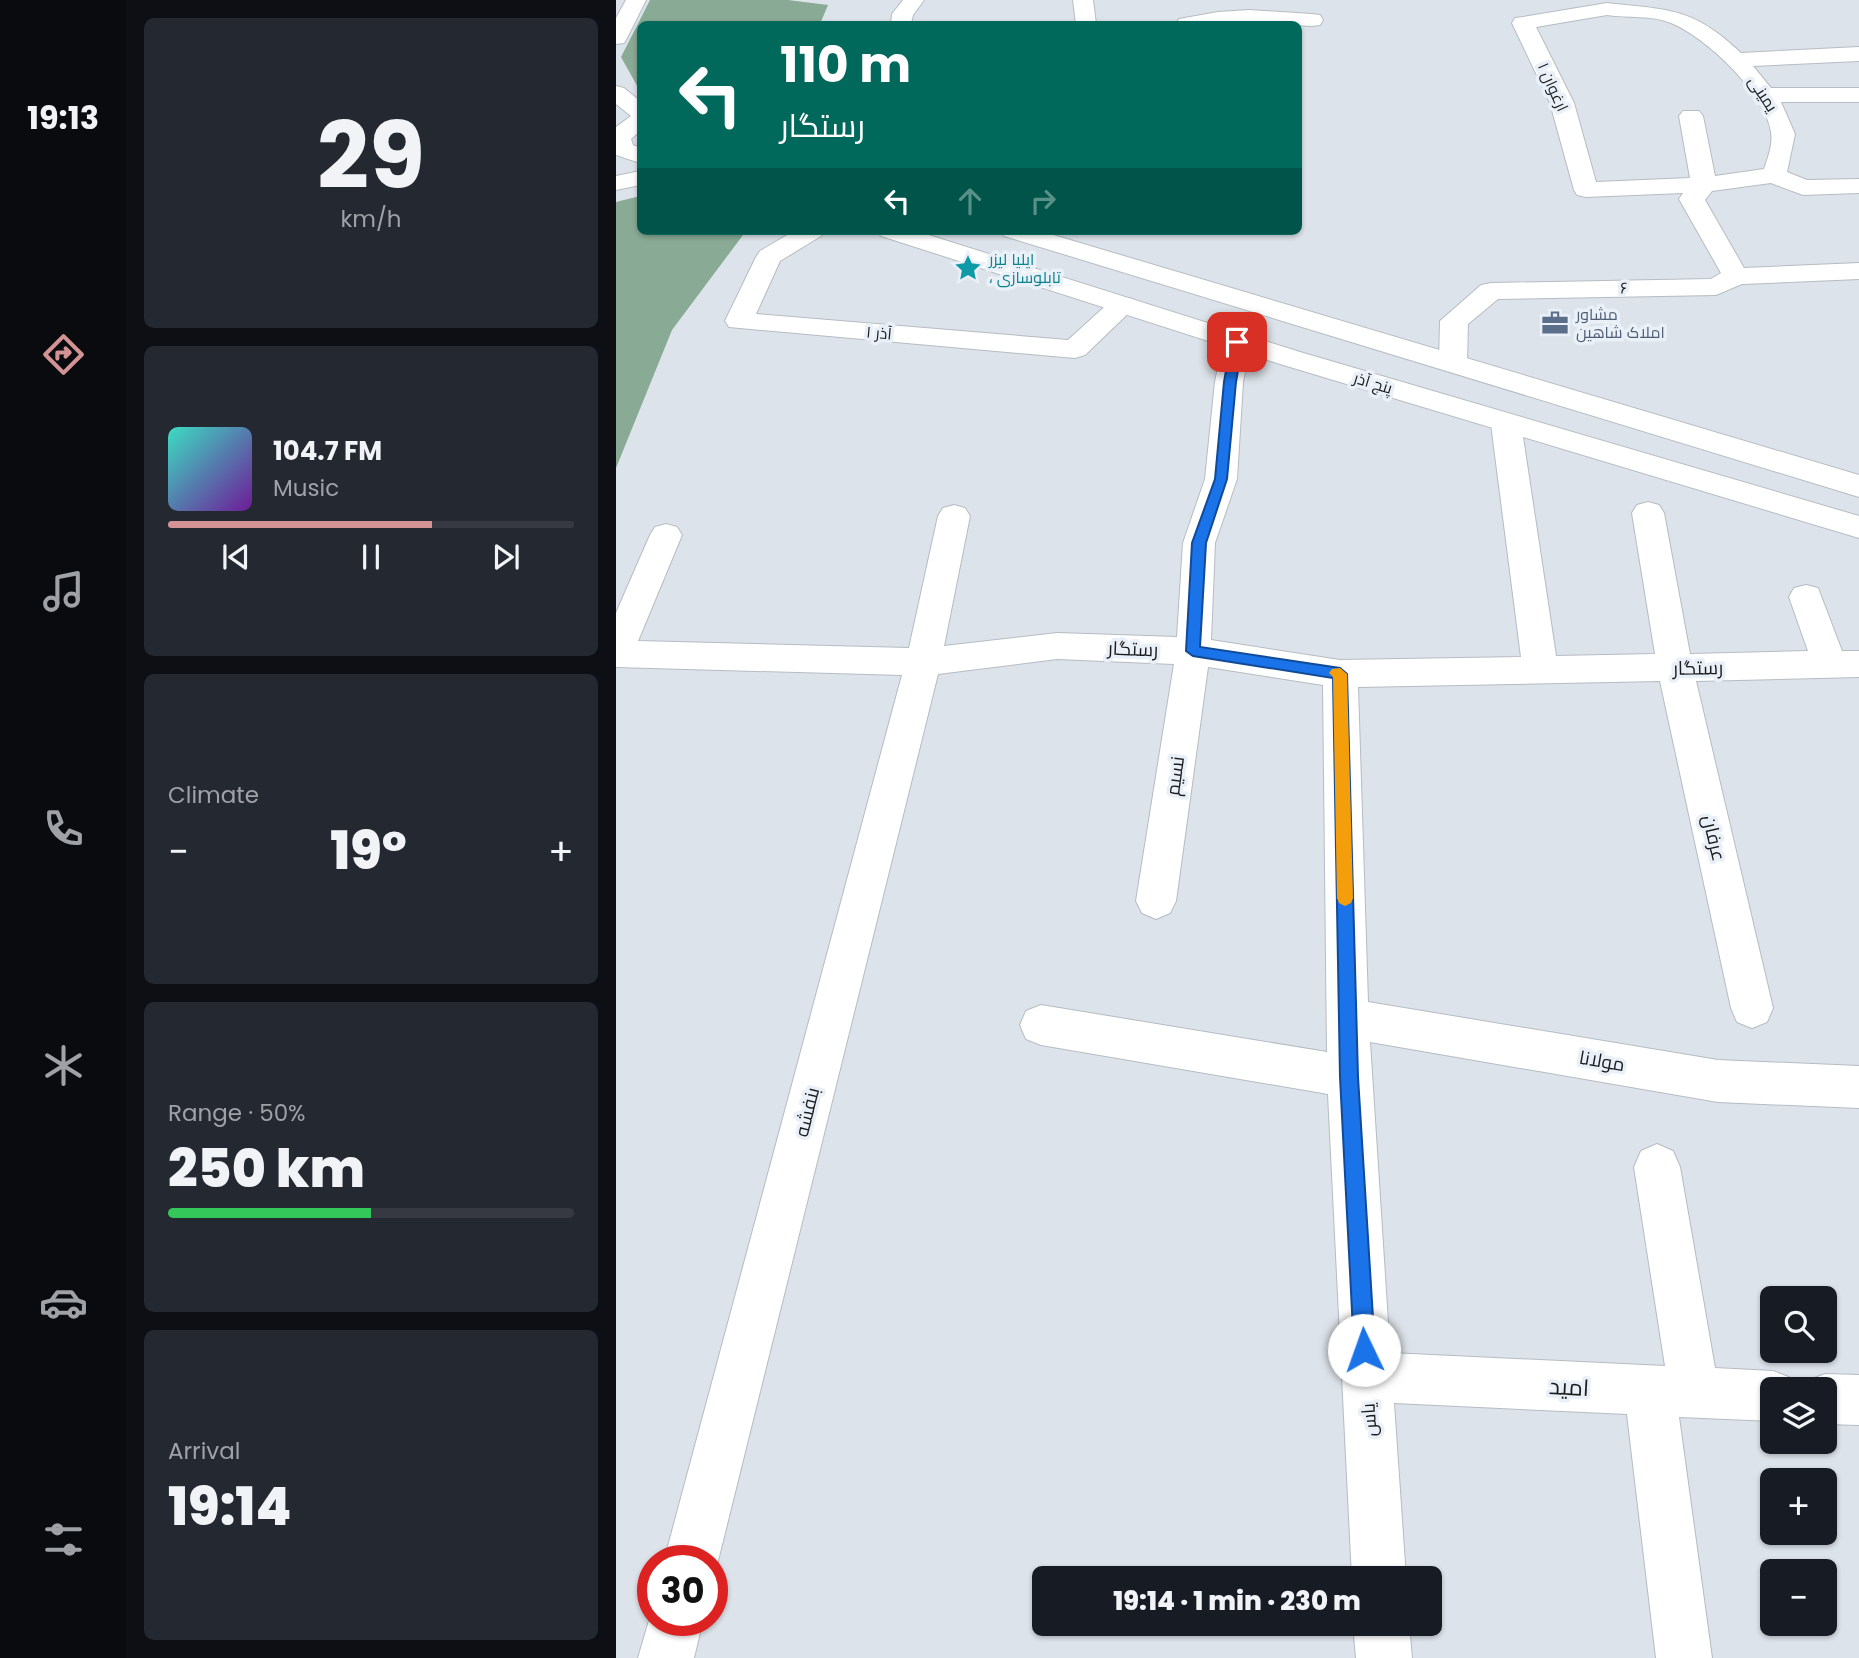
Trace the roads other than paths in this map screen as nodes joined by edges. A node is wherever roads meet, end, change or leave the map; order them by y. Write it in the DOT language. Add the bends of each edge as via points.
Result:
graph roads {
  1 [pos="636,0"];
  2 [pos="914,0"];
  3 [pos="1083,0"];
  4 [pos="1676,17"];
  5 [pos="1312,20"];
  6 [pos="902,21"];
  7 [pos="1086,21"];
  8 [pos="1201,21"];
  9 [pos="616,38"];
  10 [pos="1859,54"];
  11 [pos="1735,60"];
  12 [pos="616,93"];
  13 [pos="1765,95"];
  14 [pos="1859,95"];
  15 [pos="637,110"];
  16 [pos="1691,116"];
  17 [pos="637,123"];
  18 [pos="637,155"];
  19 [pos="1774,175"];
  20 [pos="637,179"];
  21 [pos="616,183"];
  22 [pos="1704,185"];
  23 [pos="1859,186"];
  24 [pos="805,235"];
  25 [pos="903,235"];
  26 [pos="1026,235"];
  27 [pos="1859,271"];
  28 [pos="1736,276"];
  29 [pos="1123,305"];
  30 [pos="1237,342"];
  31 [pos="1453,362"];
  32 [pos="1506,424"];
  33 [pos="1859,486"];
  34 [pos="1648,513"];
  35 [pos="954,516"];
  36 [pos="1859,527"];
  37 [pos="666,535"];
  38 [pos="1806,597"];
  39 [pos="1193,651"];
  40 [pos="616,654"];
  41 [pos="923,662"];
  42 [pos="1845,665"];
  43 [pos="1675,668"];
  44 [pos="1540,670"];
  45 [pos="1340,674"];
  46 [pos="1156,901"];
  47 [pos="1752,1008"];
  48 [pos="1347,1018"];
  49 [pos="1041,1025"];
  50 [pos="1349,1077"];
  51 [pos="1859,1087"];
  52 [pos="1657,1167"];
  53 [pos="1366,1377"];
  54 [pos="1672,1392"];
  55 [pos="1760,1395"];
  56 [pos="1837,1400"];
  57 [pos="1859,1401"];
  58 [pos="695,1545"];
  59 [pos="1377,1566"];
  60 [pos="672,1636"];
  61 [pos="1382,1636"];
  62 [pos="666,1658"];
  63 [pos="1384,1658"];
  64 [pos="1684,1658"];
  1 -- 9 [label="street"];
  2 -- 6 [label="street"];
  3 -- 7 [label="street"];
  4 -- 11 [label="street, یمینی"];
  4 -- 22 [label="street, ارغوان ۱" via="1606,9 1523,23 1562,103 1586,190"];
  5 -- 8 [label="street" via="1254,15"];
  10 -- 11 [label="street"];
  11 -- 13 [label="street, یمینی"];
  12 -- 15 [label="street"];
  13 -- 14 [label="street"];
  13 -- 19 [label="street, یمینی" via="1783,131"];
  16 -- 22 [label="street"];
  17 -- 18 [label="street" via="619,138 623,149"];
  19 -- 22 [label="street"];
  19 -- 23 [label="street" via="1803,188"];
  20 -- 21 [label="street"];
  22 -- 28 [label="street" via="1692,199"];
  24 -- 29 [label="street, آذر ۱" via="769,257 739,321 1075,349"];
  25 -- 29 [label="street, پنج آذر"];
  26 -- 31 [label="street"];
  27 -- 28 [label="street"];
  28 -- 31 [label="street, ۶" via="1716,287 1491,290 1454,321"];
  29 -- 30 [label="street, پنج آذر"];
  30 -- 32 [label="street, پنج آذر"];
  30 -- 39 [label="street, نسیم" via="1221,479 1199,543"];
  31 -- 33 [label="street"];
  32 -- 36 [label="street, پنج آذر"];
  32 -- 44 [label="street"];
  34 -- 43 [label="street, عرفان"];
  35 -- 41 [label="street, بنفشه"];
  37 -- 40 [label="street"];
  38 -- 42 [label="street"];
  39 -- 41 [label="street, رستگار" via="1057,646"];
  39 -- 45 [label="street, رستگار"];
  39 -- 46 [label="street, نسیم"];
  40 -- 41 [label="street, رستگار"];
  41 -- 58 [label="street, بنفشه"];
  42 -- 43 [label="street, رستگار"];
  43 -- 44 [label="street, رستگار"];
  43 -- 47 [label="street, عرفان"];
  44 -- 45 [label="street, رستگار"];
  45 -- 48 [label="street, یاس"];
  48 -- 50 [label="street, یاس"];
  48 -- 51 [label="street, مولانا" via="1718,1081"];
  49 -- 50 [label="street"];
  50 -- 53 [label="street, یاس"];
  52 -- 54 [label="street"];
  53 -- 54 [label="street, امید"];
  53 -- 59 [label="street, یاس"];
  54 -- 55 [label="street, امید"];
  54 -- 64 [label="street"];
  56 -- 57 [label="street"];
  60 -- 62 [label="street"];
  61 -- 63 [label="street"];
}
